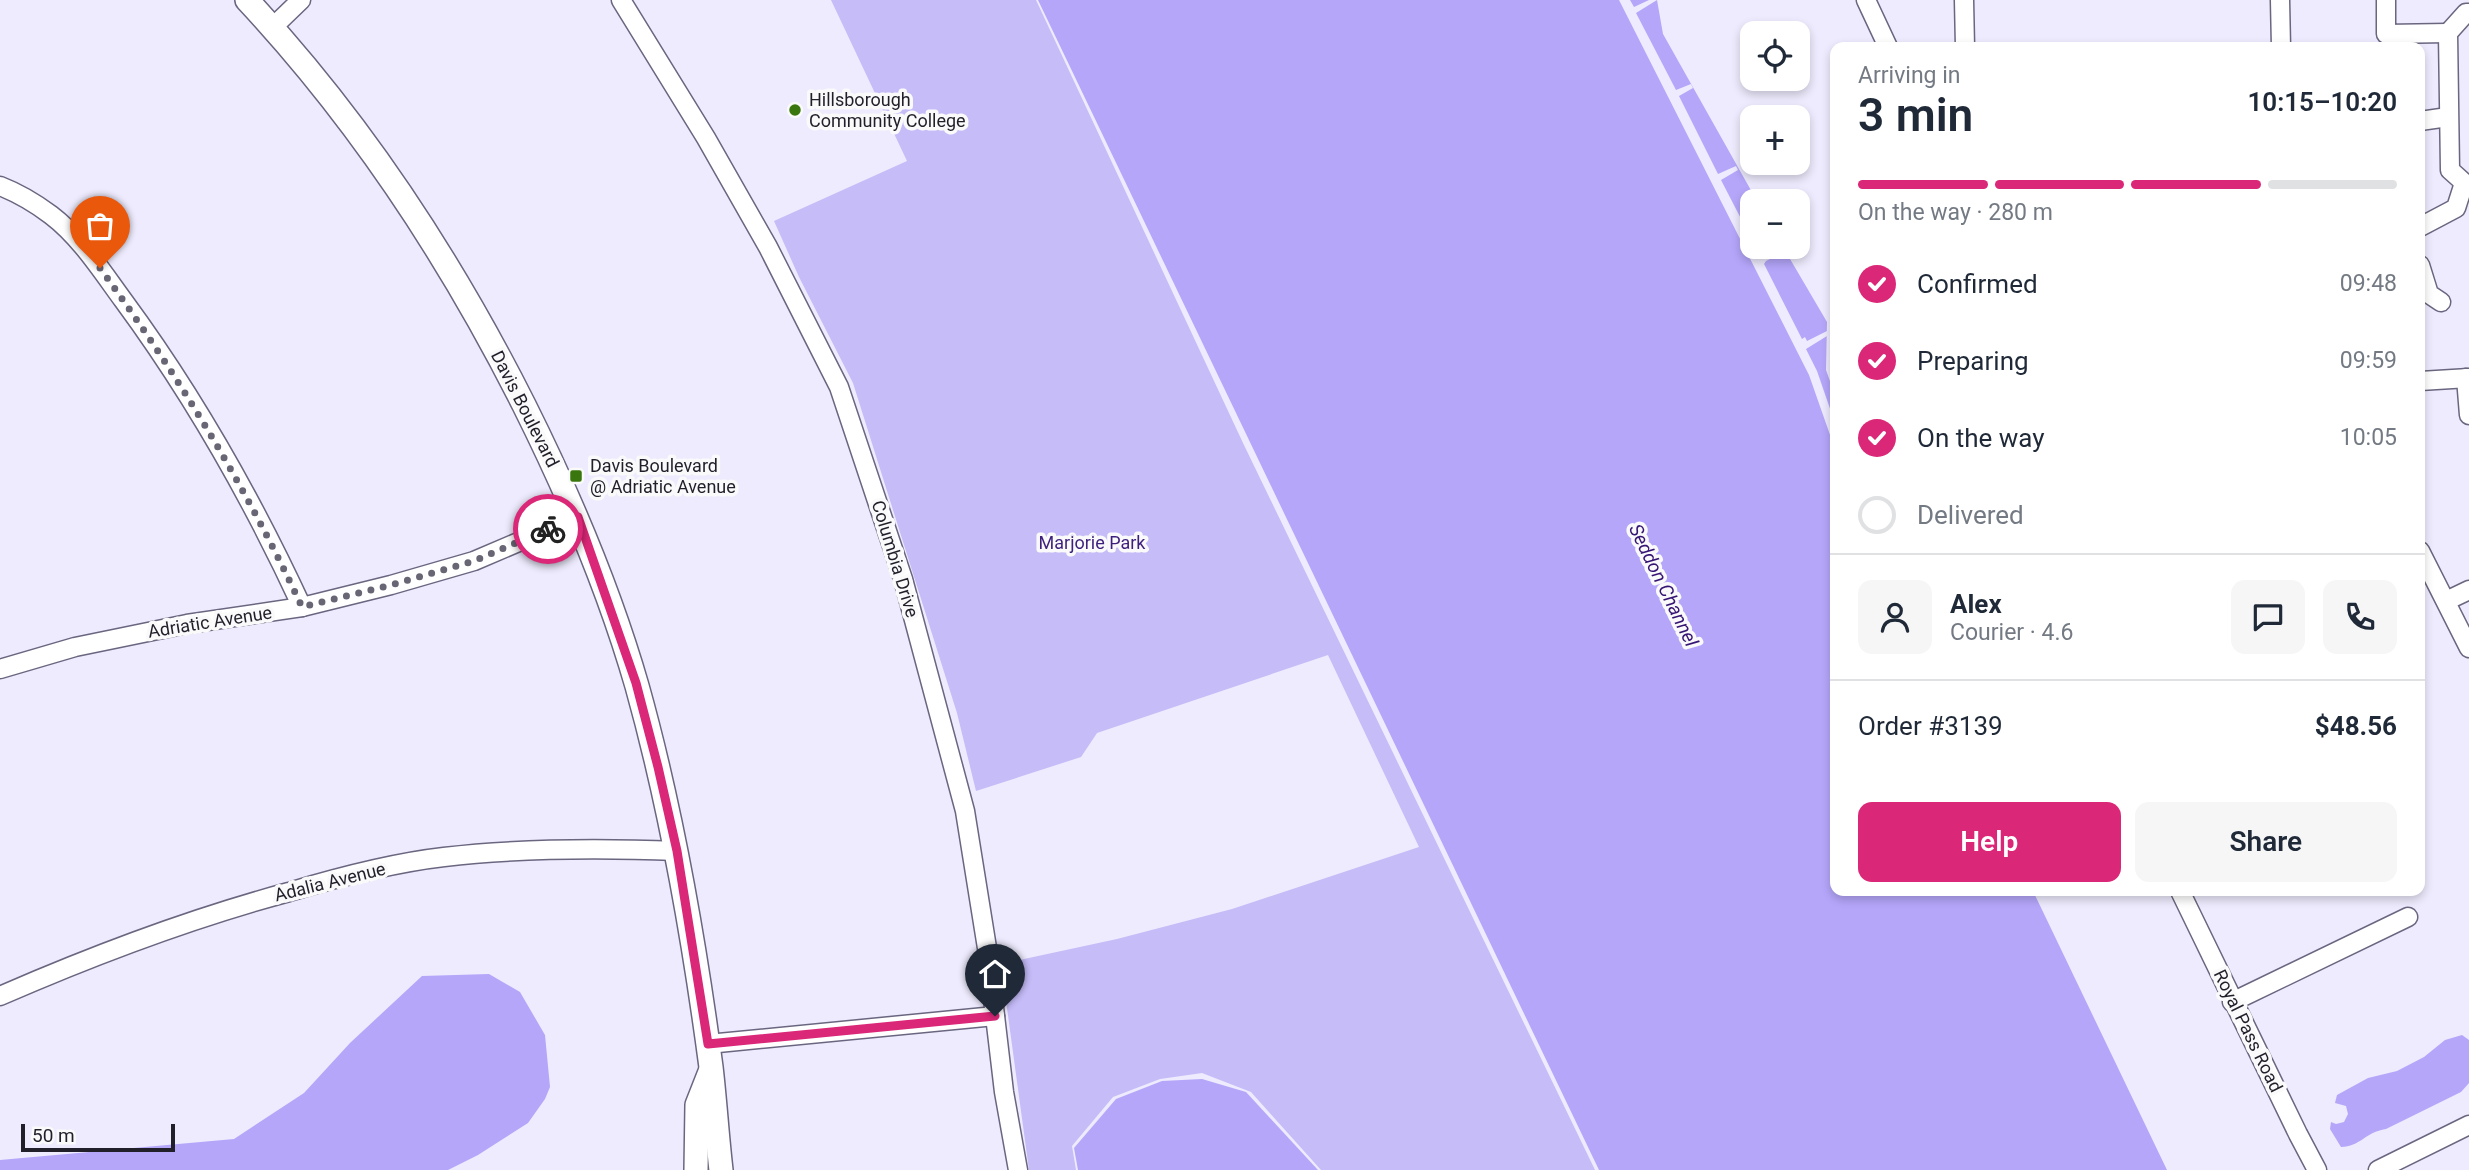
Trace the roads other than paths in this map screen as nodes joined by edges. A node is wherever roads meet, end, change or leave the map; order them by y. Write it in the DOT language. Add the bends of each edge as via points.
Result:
graph roads {
  1 [pos="247,0"];
  2 [pos="301,0"];
  3 [pos="621,0"];
  4 [pos="1866,0"];
  5 [pos="1964,0"];
  6 [pos="2280,0"];
  7 [pos="2386,0"];
  8 [pos="2469,13"];
  9 [pos="273,27"];
  10 [pos="2448,33"];
  11 [pos="1886,42"];
  12 [pos="1965,42"];
  13 [pos="2281,42"];
  14 [pos="2448,117"];
  15 [pos="2425,120"];
  16 [pos="2467,185"];
  17 [pos="0,186"];
  18 [pos="2425,224"];
  19 [pos="2425,283"];
  20 [pos="2441,302"];
  21 [pos="2467,378"];
  22 [pos="2425,381"];
  23 [pos="2469,415"];
  24 [pos="578,517"];
  25 [pos="2425,561"];
  26 [pos="2469,590"];
  27 [pos="2446,601"];
  28 [pos="302,607"];
  29 [pos="2469,648"];
  30 [pos="0,669"];
  31 [pos="677,851"];
  32 [pos="2182,896"];
  33 [pos="2408,917"];
  34 [pos="0,996"];
  35 [pos="2232,1002"];
  36 [pos="995,1016"];
  37 [pos="708,1044"];
  38 [pos="711,1069"];
  39 [pos="2469,1125"];
  40 [pos="693,1165"];
  41 [pos="2382,1169"];
  42 [pos="721,1170"];
  43 [pos="1018,1170"];
  44 [pos="2317,1170"];
  1 -- 9 [label="street, Davis Boulevard"];
  2 -- 9 [label="street"];
  3 -- 36 [label="street, Columbia Drive" via="768,247 839,387 903,579 965,811"];
  4 -- 11 [label="street"];
  5 -- 12 [label="street"];
  6 -- 13 [label="street"];
  7 -- 10 [label="street" via="2386,34"];
  8 -- 10 [label="street"];
  9 -- 24 [label="street, Davis Boulevard" via="361,137 439,251 477,315"];
  10 -- 14 [label="street"];
  14 -- 15 [label="street"];
  14 -- 16 [label="street" via="2450,170"];
  16 -- 18 [label="street" via="2456,208"];
  17 -- 28 [label="street" via="52,216 77,240 144,329 248,496"];
  19 -- 20 [label="street" via="2428,294"];
  21 -- 22 [label="street"];
  21 -- 23 [label="street"];
  24 -- 28 [label="street, Adriatic Avenue" via="474,561"];
  24 -- 31 [label="street, Davis Boulevard" via="636,683"];
  25 -- 27 [label="street"];
  26 -- 27 [label="street"];
  27 -- 29 [label="street"];
  28 -- 30 [label="street, Adriatic Avenue" via="175,626"];
  31 -- 34 [label="street, Adalia Avenue" via="509,850 441,857 348,875 162,930"];
  31 -- 37 [label="street, Davis Boulevard"];
  32 -- 35 [label="street, Royal Pass Road"];
  33 -- 35 [label="street"];
  35 -- 44 [label="street, Royal Pass Road"];
  36 -- 37 [label="street"];
  36 -- 43 [label="street, Columbia Drive"];
  37 -- 38 [label="street, Davis Boulevard"];
  38 -- 40 [label="street" via="697,1105"];
  38 -- 42 [label="street, Davis Boulevard"];
  39 -- 41 [label="street"];
}
